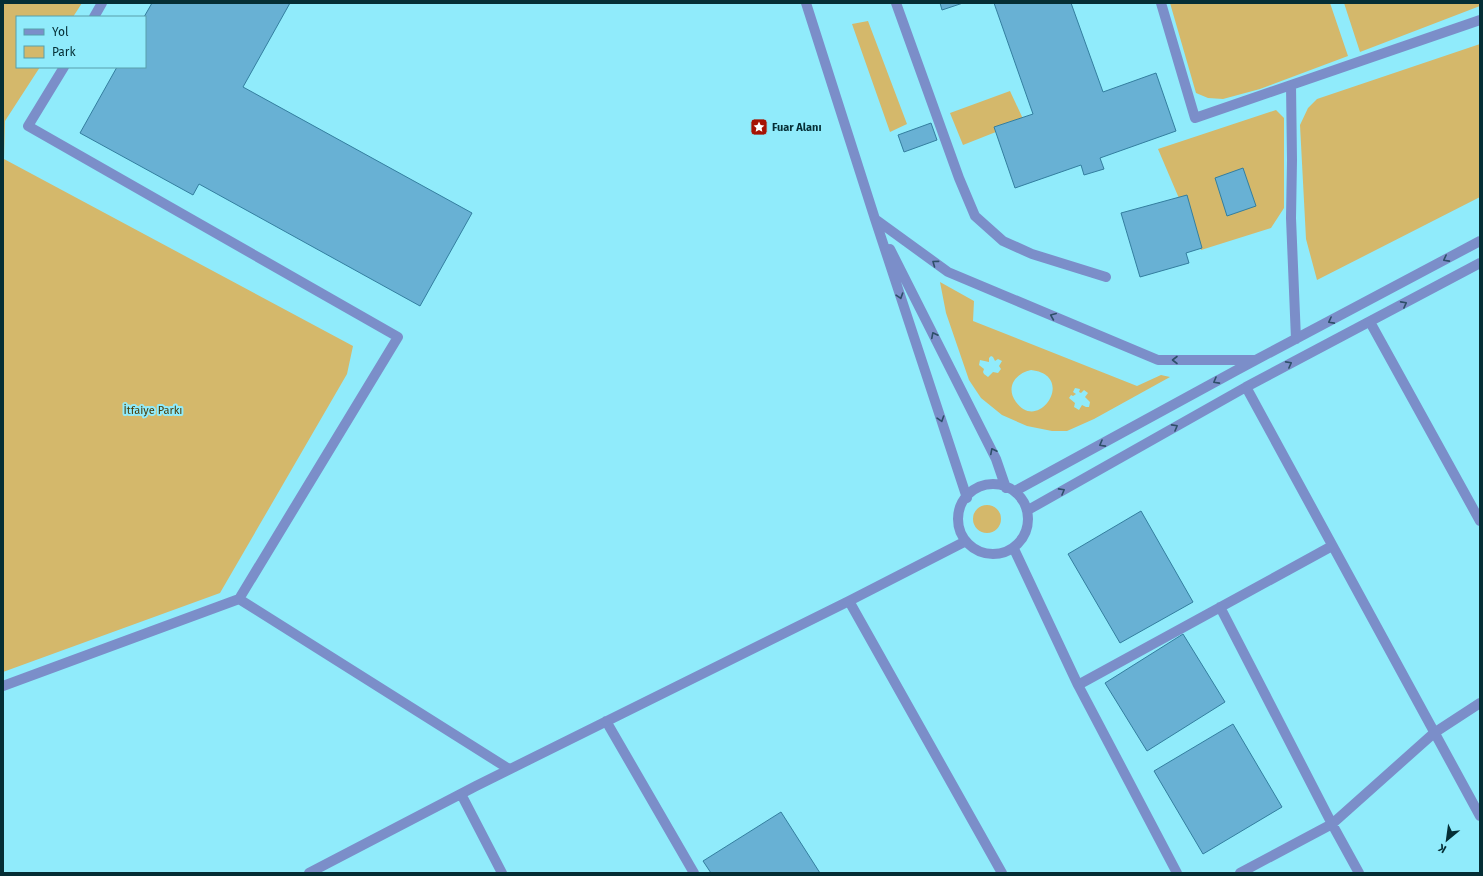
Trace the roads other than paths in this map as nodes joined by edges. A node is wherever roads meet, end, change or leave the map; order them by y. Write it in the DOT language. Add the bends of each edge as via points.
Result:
graph roads {
  1 [pos="102,3"];
  2 [pos="806,3"];
  3 [pos="896,3"];
  4 [pos="1161,3"];
  5 [pos="95,16"];
  6 [pos="1480,20"];
  7 [pos="63,68"];
  8 [pos="1291,85"];
  9 [pos="875,219"];
  10 [pos="1480,241"];
  11 [pos="1480,263"];
  12 [pos="1106,277"];
  13 [pos="1370,322"];
  14 [pos="1296,339"];
  15 [pos="1256,360"];
  16 [pos="1246,387"];
  17 [pos="1010,489"];
  18 [pos="967,498"];
  19 [pos="1028,510"];
  20 [pos="1480,521"];
  21 [pos="966,540"];
  22 [pos="1332,546"];
  23 [pos="1014,549"];
  24 [pos="239,599"];
  25 [pos="849,601"];
  26 [pos="1220,607"];
  27 [pos="1078,685"];
  28 [pos="3,686"];
  29 [pos="1480,703"];
  30 [pos="606,721"];
  31 [pos="1434,733"];
  32 [pos="509,769"];
  33 [pos="461,794"];
  34 [pos="1480,816"];
  35 [pos="1332,824"];
  36 [pos="309,873"];
  37 [pos="502,873"];
  38 [pos="694,873"];
  39 [pos="1002,873"];
  40 [pos="1177,873"];
  41 [pos="1240,873"];
  42 [pos="1359,873"];
  1 -- 5 [label="street"];
  2 -- 9 [label="street"];
  3 -- 12 [label="street" via="975,216 1003,241 1032,254"];
  4 -- 8 [label="street" via="1195,118"];
  6 -- 8 [label="street"];
  7 -- 24 [label="street" via="28,126 398,338"];
  8 -- 14 [label="street" via="1291,218"];
  15 -- 9 [label="street, one-way" via="1158,360 948,272"];
  17 -- 9 [label="street, one-way"];
  9 -- 18 [label="street, one-way"];
  10 -- 14 [label="street, one-way"];
  13 -- 11 [label="street, one-way"];
  16 -- 13 [label="street, one-way"];
  13 -- 20 [label="street"];
  14 -- 15 [label="street"];
  15 -- 17 [label="street, one-way"];
  19 -- 16 [label="street, one-way"];
  16 -- 22 [label="street"];
  17 -- 18 [label="street" via="994,484 973,490"];
  17 -- 19 [label="street"];
  18 -- 21 [label="street" via="960,508 959,522 959,530"];
  19 -- 23 [label="street" via="1027,531"];
  21 -- 23 [label="street" via="972,548 993,555"];
  21 -- 25 [label="street"];
  22 -- 26 [label="street"];
  22 -- 31 [label="street"];
  23 -- 27 [label="street"];
  24 -- 28 [label="street"];
  24 -- 32 [label="street"];
  25 -- 30 [label="street"];
  25 -- 39 [label="street"];
  26 -- 27 [label="street"];
  26 -- 35 [label="street"];
  27 -- 40 [label="street"];
  29 -- 31 [label="street"];
  30 -- 32 [label="street"];
  30 -- 38 [label="street"];
  31 -- 34 [label="street"];
  31 -- 35 [label="street"];
  32 -- 33 [label="street"];
  33 -- 36 [label="street"];
  33 -- 37 [label="street"];
  35 -- 41 [label="street"];
  35 -- 42 [label="street"];
}
